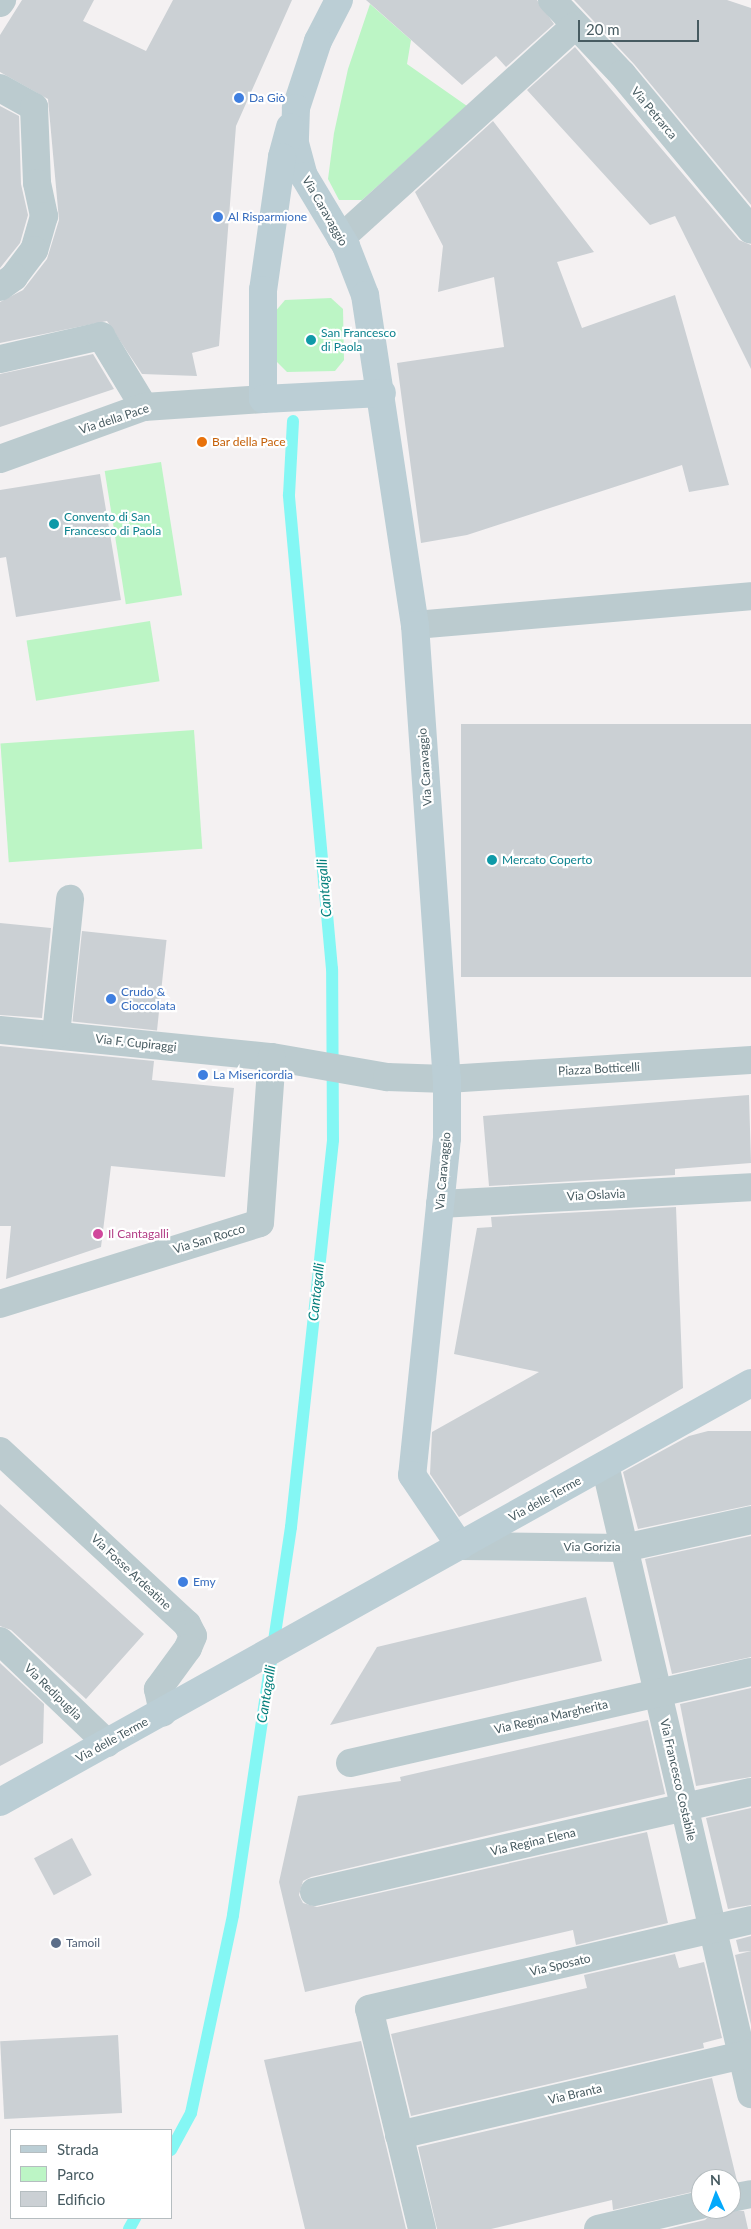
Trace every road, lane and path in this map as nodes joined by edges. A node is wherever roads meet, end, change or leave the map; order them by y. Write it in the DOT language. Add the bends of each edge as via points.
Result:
graph roads {
  1 [pos="339,0"];
  2 [pos="552,0"];
  3 [pos="575,26"];
  4 [pos="0,88"];
  5 [pos="296,108"];
  6 [pos="751,230"];
  7 [pos="341,238"];
  8 [pos="0,287"];
  9 [pos="0,359"];
  10 [pos="382,393"];
  11 [pos="263,399"];
  12 [pos="144,406"];
  13 [pos="0,459"];
  14 [pos="751,596"];
  15 [pos="415,625"];
  16 [pos="70,899"];
  17 [pos="0,1030"];
  18 [pos="56,1035"];
  19 [pos="272,1057"];
  20 [pos="751,1060"];
  21 [pos="372,1077"];
  22 [pos="447,1079"];
  23 [pos="751,1186"];
  24 [pos="440,1204"];
  25 [pos="0,1304"];
  26 [pos="751,1383"];
  27 [pos="751,1396"];
  28 [pos="711,1405"];
  29 [pos="0,1451"];
  30 [pos="605,1465"];
  31 [pos="751,1520"];
  32 [pos="460,1546"];
  33 [pos="624,1548"];
  34 [pos="0,1641"];
  35 [pos="751,1672"];
  36 [pos="658,1693"];
  37 [pos="163,1712"];
  38 [pos="106,1742"];
  39 [pos="350,1763"];
  40 [pos="751,1792"];
  41 [pos="0,1802"];
  42 [pos="684,1807"];
  43 [pos="314,1892"];
  44 [pos="751,1920"];
  45 [pos="713,1929"];
  46 [pos="746,2054"];
  47 [pos="751,2094"];
  48 [pos="399,2135"];
  49 [pos="691,2207"];
  50 [pos="422,2229"];
  51 [pos="598,2229"];
  1 -- 5 [label="main road, Via Caravaggio" via="318,41"];
  2 -- 3 [label="street, Via Petrarca"];
  3 -- 6 [label="street, Via Petrarca" via="622,74"];
  3 -- 7 [label="street"];
  4 -- 8 [label="street" via="34,107 37,183 44,216 34,250 14,278"];
  5 -- 7 [label="main road, Via Caravaggio" via="295,143 304,176"];
  5 -- 11 [label="main road" via="282,157 263,290"];
  7 -- 10 [label="main road, Via Caravaggio" via="365,295"];
  9 -- 12 [label="street" via="101,336"];
  10 -- 11 [label="main road"];
  10 -- 15 [label="main road, Via Caravaggio"];
  11 -- 12 [label="street, Via della Pace"];
  12 -- 13 [label="street, Via della Pace"];
  14 -- 15 [label="street"];
  15 -- 22 [label="main road, Via Caravaggio"];
  16 -- 18 [label="street"];
  17 -- 18 [label="street, Via F. Cupiraggi"];
  18 -- 19 [label="street, Via F. Cupiraggi"];
  19 -- 21 [label="street, Via F. Cupiraggi"];
  19 -- 25 [label="street, Via San Rocco" via="260,1223"];
  20 -- 22 [label="street, Piazza Botticelli"];
  21 -- 22 [label="street, Piazza Botticelli"];
  22 -- 24 [label="main road, Via Caravaggio"];
  23 -- 24 [label="street, Via Oslavia"];
  24 -- 32 [label="main road, Via Caravaggio" via="412,1475"];
  26 -- 28 [label="main road, Via delle Terme"];
  27 -- 28 [label="main road"];
  28 -- 30 [label="main road, Via delle Terme"];
  29 -- 37 [label="street, Via Fosse Ardeatine" via="187,1624 193,1636 188,1648 164,1675 158,1689"];
  30 -- 32 [label="main road, Via delle Terme"];
  30 -- 33 [label="street, Via Francesco Costabile"];
  31 -- 33 [label="street, Via Gorizia"];
  32 -- 33 [label="street, Via Gorizia"];
  32 -- 37 [label="main road, Via delle Terme"];
  33 -- 36 [label="street, Via Francesco Costabile"];
  34 -- 38 [label="street, Via Redipuglia"];
  35 -- 36 [label="street, Via Regina Margherita"];
  36 -- 39 [label="street, Via Regina Margherita"];
  36 -- 42 [label="street, Via Francesco Costabile"];
  37 -- 38 [label="main road, Via delle Terme"];
  38 -- 41 [label="main road, Via delle Terme"];
  40 -- 42 [label="street, Via Regina Elena"];
  42 -- 43 [label="street, Via Regina Elena"];
  42 -- 45 [label="street, Via Francesco Costabile"];
  44 -- 45 [label="street, Via Sposato"];
  45 -- 46 [label="street, Via Francesco Costabile"];
  45 -- 48 [label="street, Via Sposato" via="369,2009"];
  46 -- 47 [label="street, Via Francesco Costabile"];
  46 -- 48 [label="street, Via Branta"];
  48 -- 50 [label="street"];
  49 -- 51 [label="street"];
}
